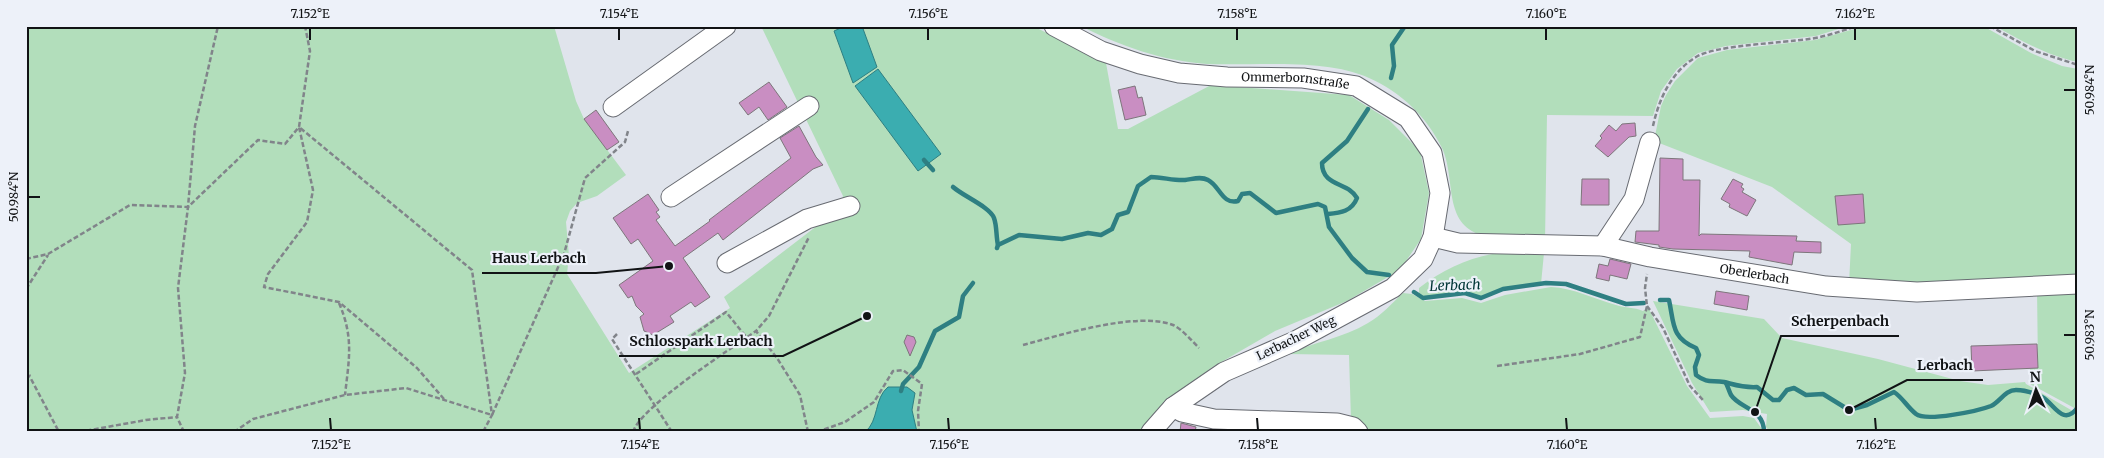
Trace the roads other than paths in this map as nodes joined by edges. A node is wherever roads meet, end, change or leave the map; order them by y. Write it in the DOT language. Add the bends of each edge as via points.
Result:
graph roads {
  1 [pos="726,26"];
  2 [pos="1054,26"];
  3 [pos="613,106"];
  4 [pos="809,106"];
  5 [pos="1650,142"];
  6 [pos="671,196"];
  7 [pos="850,206"];
  8 [pos="1433,237"];
  9 [pos="1603,246"];
  10 [pos="727,263"];
  11 [pos="2078,284"];
  12 [pos="1174,407"];
  13 [pos="1151,432"];
  14 [pos="1358,432"];
  1 -- 3 [label="street"];
  2 -- 8 [label="street, Ommerbornstraße" via="1101,51 1179,73 1303,78 1356,86 1408,118 1432,154 1440,193"];
  4 -- 6 [label="street"];
  5 -- 9 [label="street" via="1634,199"];
  7 -- 10 [label="street" via="807,219"];
  8 -- 9 [label="street, Oberlerbach" via="1458,243"];
  8 -- 12 [label="street, Lerbacher Weg" via="1423,259 1393,288 1295,340 1224,372"];
  9 -- 11 [label="street, Oberlerbach" via="1650,257 1826,286 1908,291"];
  12 -- 13 [label="street, Lerbacher Weg"];
  12 -- 14 [label="street" via="1214,419 1336,423 1353,427"];
}
